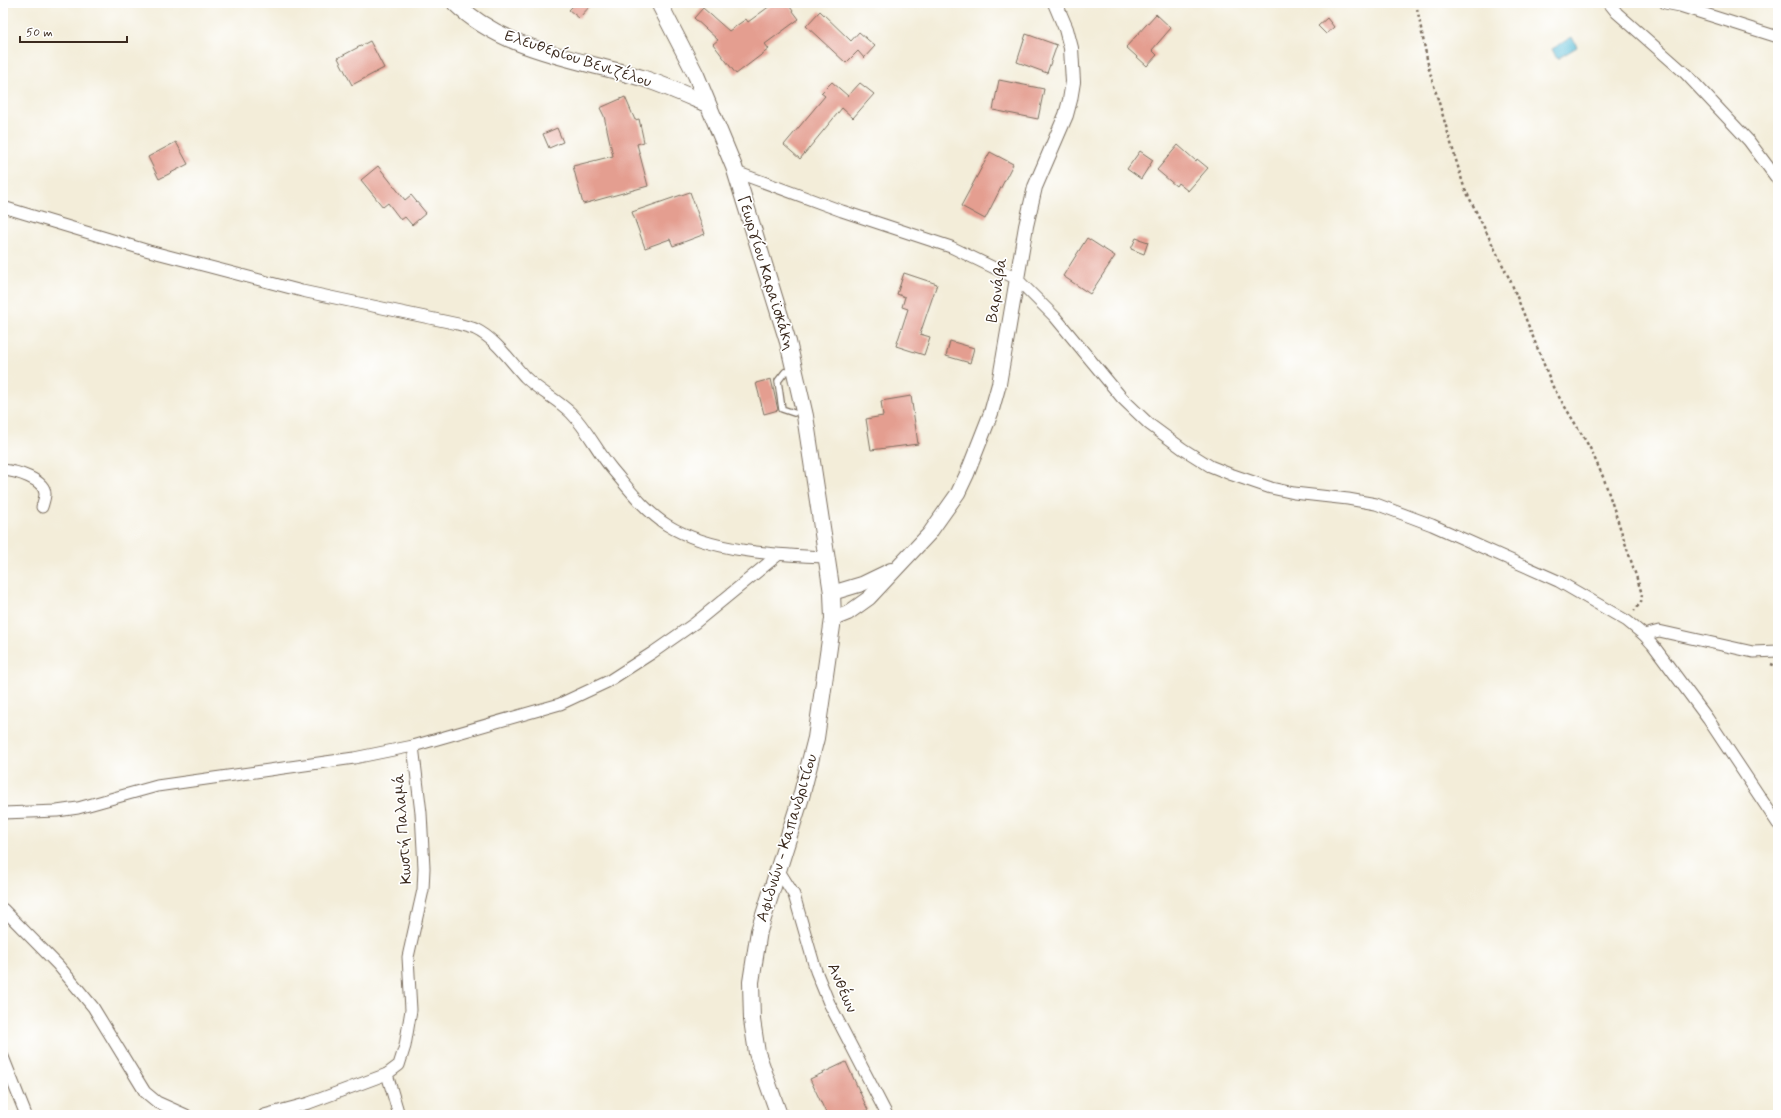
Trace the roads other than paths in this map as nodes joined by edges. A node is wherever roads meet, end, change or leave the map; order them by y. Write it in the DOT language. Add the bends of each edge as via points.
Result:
graph roads {
  1 [pos="455,3"];
  2 [pos="659,3"];
  3 [pos="1055,3"];
  4 [pos="1609,3"];
  5 [pos="1665,3"];
  6 [pos="1778,37"];
  7 [pos="707,104"];
  8 [pos="736,172"];
  9 [pos="1778,180"];
  10 [pos="3,207"];
  11 [pos="1017,278"];
  12 [pos="785,372"];
  13 [pos="794,413"];
  14 [pos="3,470"];
  15 [pos="42,507"];
  16 [pos="778,555"];
  17 [pos="826,557"];
  18 [pos="900,565"];
  19 [pos="832,593"];
  20 [pos="833,620"];
  21 [pos="1644,635"];
  22 [pos="1778,651"];
  23 [pos="413,746"];
  24 [pos="3,813"];
  25 [pos="1778,824"];
  26 [pos="779,870"];
  27 [pos="3,909"];
  28 [pos="3,1057"];
  29 [pos="387,1074"];
  30 [pos="26,1115"];
  31 [pos="186,1115"];
  32 [pos="264,1115"];
  33 [pos="399,1115"];
  34 [pos="779,1115"];
  35 [pos="888,1115"];
  1 -- 7 [label="main road, Ελευθερίου Βενιζέλου" via="482,25 525,45 643,78"];
  2 -- 7 [label="main road, Γεωργίου Καραϊσκάκη" via="696,75"];
  3 -- 11 [label="street, Βαρνάβα" via="1071,48 1073,82 1066,114 1035,187"];
  4 -- 9 [label="street" via="1686,74 1749,141"];
  5 -- 6 [label="street"];
  7 -- 8 [label="main road, Γεωργίου Καραϊσκάκη"];
  8 -- 11 [label="street" via="951,248"];
  8 -- 17 [label="main road, Γεωργίου Καραϊσκάκη" via="788,342 806,416"];
  10 -- 16 [label="street" via="149,251 302,291 476,329 492,340 526,378 570,412 601,456 638,500 668,525 698,539 732,548"];
  11 -- 18 [label="street, Βαρνάβα" via="999,384 967,474 958,493 929,534"];
  11 -- 21 [label="street" via="1055,317 1122,398 1149,424 1210,466 1271,488 1376,504 1432,525 1558,580 1627,621"];
  12 -- 13 [label="lane" via="778,381 782,409"];
  14 -- 15 [label="street" via="22,474 40,484 46,495"];
  16 -- 17 [label="street"];
  16 -- 23 [label="street" via="695,623 607,682 560,704"];
  17 -- 19 [label="main road, Αφιδνών - Καπανδριτίου"];
  18 -- 19 [label="street, Βαρνάβα" via="862,584"];
  18 -- 20 [label="street, Βαρνάβα" via="869,598 848,614"];
  19 -- 20 [label="main road, Αφιδνών - Καπανδριτίου"];
  20 -- 26 [label="main road, Αφιδνών - Καπανδριτίου" via="816,738"];
  21 -- 22 [label="street" via="1659,631 1752,652"];
  21 -- 25 [label="street" via="1708,719"];
  23 -- 24 [label="street" via="354,758 157,786 78,808"];
  23 -- 29 [label="street, Κωστή Παλαμά" via="421,813 423,890 408,957 411,1010 405,1046 399,1065"];
  26 -- 34 [label="main road, Αφιδνών - Καπανδριτίου" via="758,931 751,1001 757,1053"];
  26 -- 35 [label="street, Ανθέων" via="794,895 816,971 829,1003"];
  27 -- 31 [label="street" via="93,1007 145,1092 157,1102"];
  28 -- 30 [label="street"];
  29 -- 32 [label="street" via="309,1104"];
  29 -- 33 [label="street"];
}
